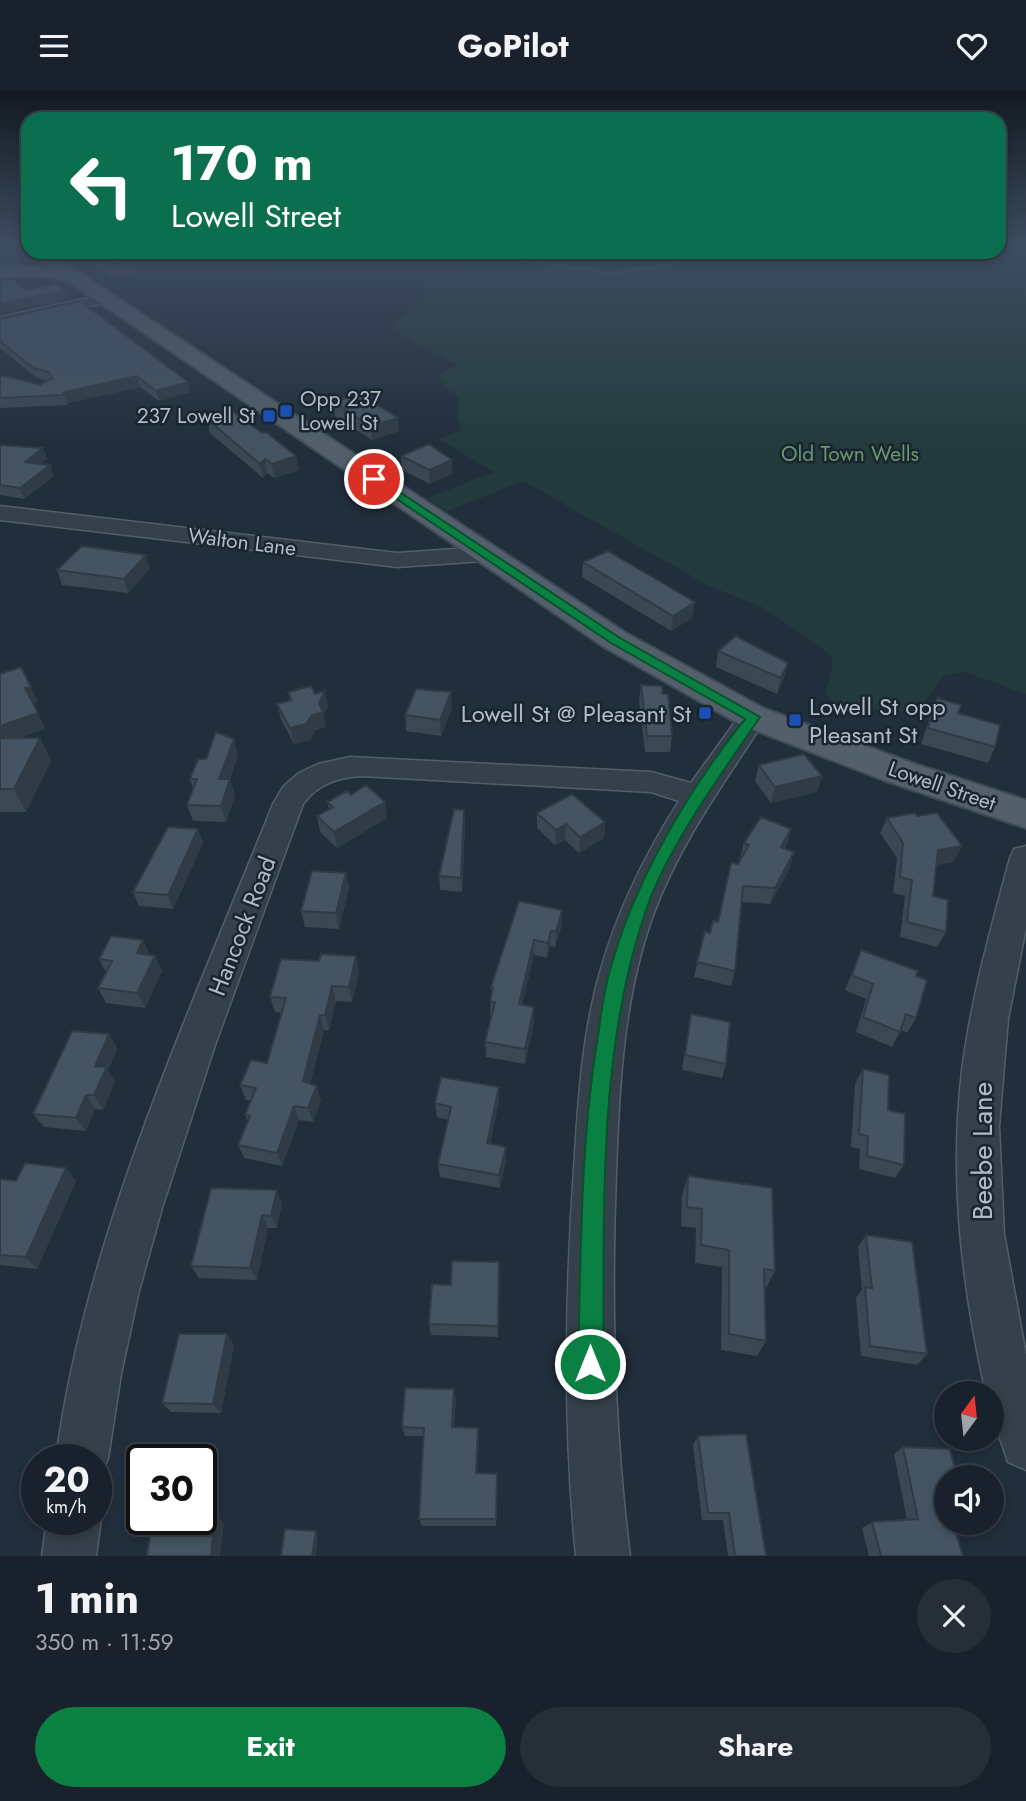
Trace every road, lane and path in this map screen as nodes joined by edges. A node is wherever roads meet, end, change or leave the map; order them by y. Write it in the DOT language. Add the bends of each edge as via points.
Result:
graph roads {
  1 [pos="45,311"];
  2 [pos="127,311"];
  3 [pos="0,321"];
  4 [pos="0,513"];
  5 [pos="485,554"];
  6 [pos="753,717"];
  7 [pos="700,796"];
  8 [pos="1026,814"];
  9 [pos="1026,858"];
  10 [pos="85,1444"];
  11 [pos="1026,1444"];
  12 [pos="72,1535"];
  13 [pos="69,1556"];
  14 [pos="603,1556"];
  1 -- 3 [label="street"];
  2 -- 5 [label="main road, Lowell Street"];
  4 -- 5 [label="street, Walton Lane" via="397,560"];
  5 -- 6 [label="main road, Lowell Street" via="615,640"];
  6 -- 7 [label="street"];
  6 -- 8 [label="main road, Lowell Street"];
  7 -- 10 [label="street, Hancock Road" via="651,782 361,767 325,772 296,791 179,1096 128,1248 104,1333"];
  7 -- 14 [label="street" via="642,898 624,948 607,1027 594,1188 590,1339 592,1451"];
  9 -- 11 [label="street, Beebe Lane" via="988,1019 979,1170 992,1311"];
  12 -- 13 [label="street"];
}
